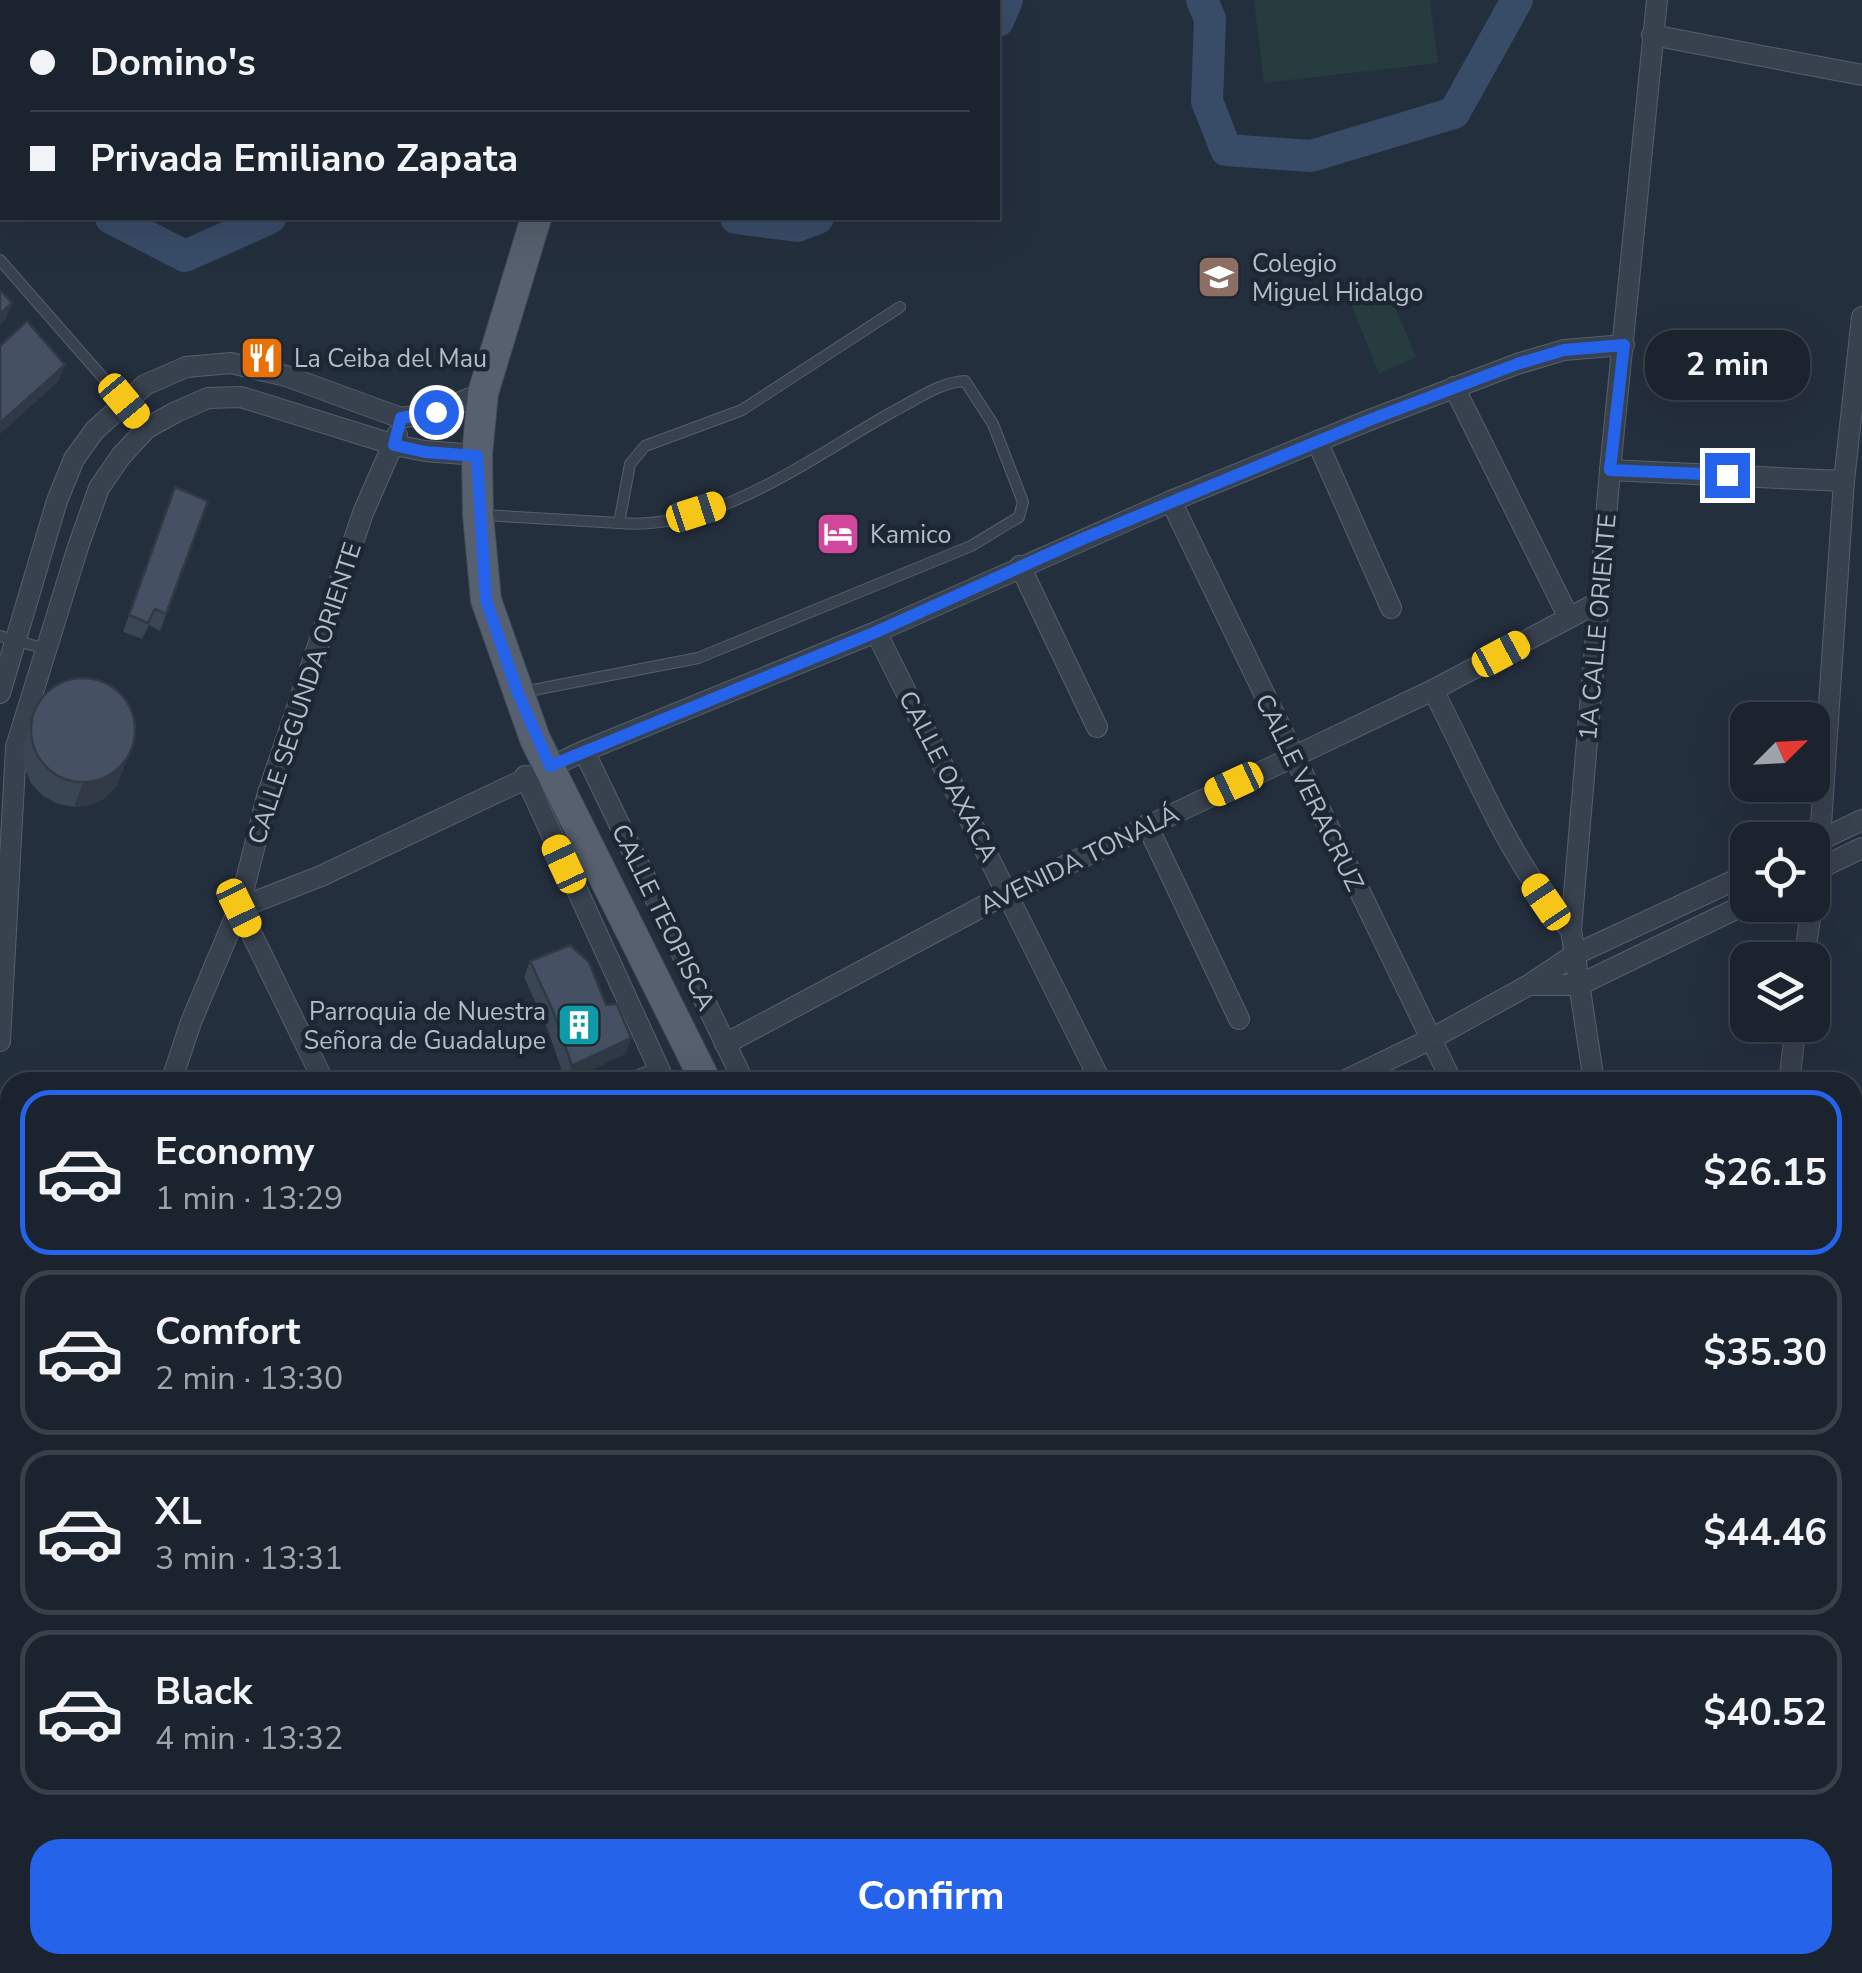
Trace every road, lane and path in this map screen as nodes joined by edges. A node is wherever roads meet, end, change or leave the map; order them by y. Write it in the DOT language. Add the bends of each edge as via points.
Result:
graph roads {
  1 [pos="1657,0"];
  2 [pos="1652,35"];
  3 [pos="1862,75"];
  4 [pos="535,220"];
  5 [pos="0,260"];
  6 [pos="900,307"];
  7 [pos="1862,317"];
  8 [pos="1624,345"];
  9 [pos="1454,388"];
  10 [pos="483,393"];
  11 [pos="124,401"];
  12 [pos="401,418"];
  13 [pos="147,428"];
  14 [pos="1317,441"];
  15 [pos="394,445"];
  16 [pos="477,456"];
  17 [pos="1610,470"];
  18 [pos="1844,481"];
  19 [pos="1171,501"];
  20 [pos="478,515"];
  21 [pos="619,523"];
  22 [pos="47,537"];
  23 [pos="78,547"];
  24 [pos="1020,566"];
  25 [pos="1599,602"];
  26 [pos="1391,608"];
  27 [pos="1569,618"];
  28 [pos="876,632"];
  29 [pos="8,639"];
  30 [pos="46,649"];
  31 [pos="1433,690"];
  32 [pos="0,693"];
  33 [pos="518,693"];
  34 [pos="1097,727"];
  35 [pos="8,747"];
  36 [pos="584,751"];
  37 [pos="1292,756"];
  38 [pos="537,771"];
  39 [pos="7,796"];
  40 [pos="1862,820"];
  41 [pos="1818,822"];
  42 [pos="1147,825"];
  43 [pos="1830,835"];
  44 [pos="1862,848"];
  45 [pos="1830,863"];
  46 [pos="1730,882"];
  47 [pos="1008,893"];
  48 [pos="239,908"];
  49 [pos="1730,913"];
  50 [pos="1571,930"];
  51 [pos="1574,955"];
  52 [pos="1529,985"];
  53 [pos="1579,985"];
  54 [pos="1239,1019"];
  55 [pos="1431,1040"];
  56 [pos="0,1041"];
  57 [pos="1794,1042"];
  58 [pos="725,1044"];
  59 [pos="174,1072"];
  60 [pos="319,1072"];
  61 [pos="660,1072"];
  62 [pos="701,1072"];
  63 [pos="739,1072"];
  64 [pos="1097,1072"];
  65 [pos="1363,1072"];
  66 [pos="1447,1072"];
  67 [pos="1592,1072"];
  68 [pos="1790,1072"];
  1 -- 2 [label="street, 1A CALLE ORIENTE"];
  2 -- 3 [label="street"];
  2 -- 8 [label="street, 1A CALLE ORIENTE"];
  4 -- 10 [label="main road"];
  5 -- 11 [label="lane"];
  6 -- 21 [label="lane" via="742,410 645,446 630,464"];
  7 -- 18 [label="street"];
  8 -- 9 [label="street" via="1564,350"];
  8 -- 17 [label="street, 1A CALLE ORIENTE"];
  9 -- 14 [label="street"];
  9 -- 27 [label="street"];
  10 -- 12 [label="street"];
  10 -- 16 [label="main road"];
  11 -- 12 [label="street" via="186,367 231,363"];
  11 -- 13 [label="lane"];
  11 -- 22 [label="street" via="74,459"];
  12 -- 15 [label="street, CALLE SEGUNDA ORIENTE"];
  13 -- 15 [label="street" via="208,398 241,397"];
  13 -- 23 [label="street" via="99,488"];
  14 -- 19 [label="street"];
  14 -- 26 [label="street"];
  15 -- 16 [label="street"];
  15 -- 48 [label="street, CALLE SEGUNDA ORIENTE" via="363,514 268,792"];
  16 -- 20 [label="main road"];
  17 -- 18 [label="street"];
  17 -- 25 [label="street, 1A CALLE ORIENTE"];
  18 -- 41 [label="street"];
  19 -- 24 [label="street"];
  19 -- 37 [label="street, CALLE VERACRUZ"];
  20 -- 21 [label="lane"];
  20 -- 33 [label="main road" via="486,600"];
  21 -- 33 [label="lane" via="670,521 750,495 946,384 964,381 993,424 1024,502 1020,517 972,546 698,658"];
  22 -- 23 [label="street"];
  22 -- 29 [label="street"];
  23 -- 30 [label="street"];
  24 -- 28 [label="street"];
  24 -- 34 [label="street"];
  25 -- 27 [label="street, AVENIDA TONALÁ"];
  25 -- 50 [label="street, 1A CALLE ORIENTE"];
  27 -- 31 [label="street, AVENIDA TONALÁ"];
  28 -- 36 [label="street"];
  28 -- 47 [label="street, CALLE OAXACA"];
  29 -- 30 [label="lane"];
  29 -- 32 [label="street"];
  30 -- 35 [label="street"];
  31 -- 37 [label="street, AVENIDA TONALÁ"];
  31 -- 50 [label="street" via="1524,870"];
  33 -- 38 [label="main road"];
  35 -- 39 [label="street"];
  36 -- 38 [label="street"];
  36 -- 58 [label="street, CALLE TEOPISCA"];
  37 -- 42 [label="street, AVENIDA TONALÁ"];
  37 -- 55 [label="street, CALLE VERACRUZ"];
  38 -- 48 [label="street" via="321,876"];
  38 -- 61 [label="street"];
  38 -- 62 [label="main road"];
  39 -- 56 [label="street"];
  40 -- 43 [label="street"];
  42 -- 47 [label="street, AVENIDA TONALÁ"];
  42 -- 54 [label="street"];
  44 -- 45 [label="street"];
  46 -- 51 [label="street"];
  47 -- 58 [label="street, AVENIDA TONALÁ"];
  47 -- 64 [label="street, CALLE OAXACA"];
  48 -- 59 [label="street, CALLE SEGUNDA ORIENTE"];
  48 -- 60 [label="street"];
  49 -- 53 [label="street"];
  50 -- 51 [label="street, 1A CALLE ORIENTE"];
  51 -- 52 [label="street"];
  51 -- 53 [label="street, 1A CALLE ORIENTE"];
  52 -- 53 [label="street"];
  52 -- 55 [label="street"];
  53 -- 67 [label="street, 1A CALLE ORIENTE"];
  55 -- 65 [label="street"];
  55 -- 66 [label="street, CALLE VERACRUZ"];
  57 -- 68 [label="street"];
  58 -- 63 [label="street, CALLE TEOPISCA"];
}
